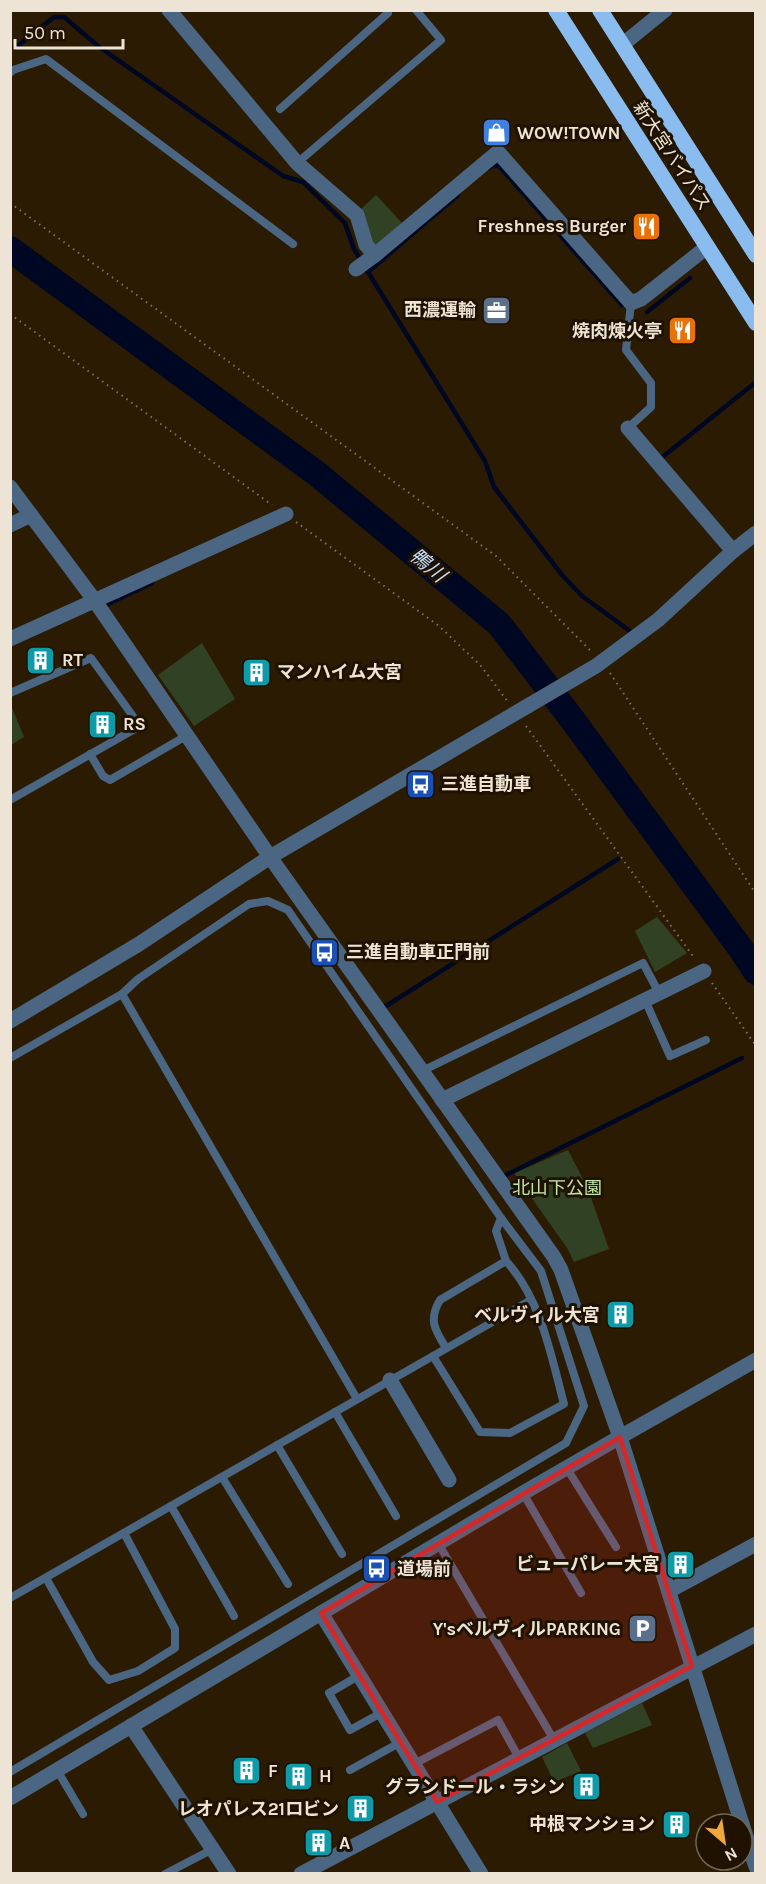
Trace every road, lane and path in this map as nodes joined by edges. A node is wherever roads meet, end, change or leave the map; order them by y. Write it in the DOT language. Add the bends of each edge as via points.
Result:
graph roads {
  1 [pos="169,10"];
  2 [pos="386,10"];
  3 [pos="416,10"];
  4 [pos="556,10"];
  5 [pos="600,10"];
  6 [pos="664,10"];
  7 [pos="622,45"];
  8 [pos="12,70"];
  9 [pos="280,109"];
  10 [pos="297,163"];
  11 [pos="10,203"];
  12 [pos="293,244"];
  13 [pos="707,247"];
  14 [pos="375,255"];
  15 [pos="756,255"];
  16 [pos="356,269"];
  17 [pos="631,303"];
  18 [pos="756,323"];
  19 [pos="628,428"];
  20 [pos="10,487"];
  21 [pos="286,514"];
  22 [pos="31,515"];
  23 [pos="10,525"];
  24 [pos="756,533"];
  25 [pos="733,551"];
  26 [pos="95,601"];
  27 [pos="10,639"];
  28 [pos="599,664"];
  29 [pos="10,693"];
  30 [pos="520,712"];
  31 [pos="186,736"];
  32 [pos="90,754"];
  33 [pos="10,800"];
  34 [pos="270,857"];
  35 [pos="756,894"];
  36 [pos="704,971"];
  37 [pos="659,993"];
  38 [pos="122,994"];
  39 [pos="645,1000"];
  40 [pos="10,1021"];
  41 [pos="706,1040"];
  42 [pos="756,1047"];
  43 [pos="10,1058"];
  44 [pos="422,1071"];
  45 [pos="442,1100"];
  46 [pos="501,1218"];
  47 [pos="506,1261"];
  48 [pos="531,1300"];
  49 [pos="446,1348"];
  50 [pos="433,1356"];
  51 [pos="756,1360"];
  52 [pos="390,1380"];
  53 [pos="357,1399"];
  54 [pos="335,1412"];
  55 [pos="620,1437"];
  56 [pos="277,1445"];
  57 [pos="566,1467"];
  58 [pos="222,1476"];
  59 [pos="449,1480"];
  60 [pos="523,1492"];
  61 [pos="171,1506"];
  62 [pos="396,1516"];
  63 [pos="124,1533"];
  64 [pos="438,1543"];
  65 [pos="756,1544"];
  66 [pos="616,1547"];
  67 [pos="342,1554"];
  68 [pos="46,1578"];
  69 [pos="288,1584"];
  70 [pos="669,1591"];
  71 [pos="581,1593"];
  72 [pos="10,1598"];
  73 [pos="321,1612"];
  74 [pos="234,1616"];
  75 [pos="756,1634"];
  76 [pos="692,1666"];
  77 [pos="360,1675"];
  78 [pos="382,1712"];
  79 [pos="131,1726"];
  80 [pos="554,1740"];
  81 [pos="401,1742"];
  82 [pos="519,1758"];
  83 [pos="414,1764"];
  84 [pos="57,1770"];
  85 [pos="350,1770"];
  86 [pos="10,1772"];
  87 [pos="10,1798"];
  88 [pos="437,1802"];
  89 [pos="738,1812"];
  90 [pos="83,1814"];
  91 [pos="213,1849"];
  92 [pos="165,1874"];
  93 [pos="229,1874"];
  94 [pos="301,1874"];
  95 [pos="481,1874"];
  1 -- 10 [label="street"];
  2 -- 9 [label="lane" via="388,13"];
  3 -- 10 [label="lane" via="441,40"];
  4 -- 13 [label="highway, 新大宮バイパス"];
  5 -- 7 [label="highway, 新大宮バイパス"];
  6 -- 7 [label="street"];
  7 -- 15 [label="highway, 新大宮バイパス"];
  8 -- 12 [label="lane" via="46,59"];
  10 -- 14 [label="street" via="357,215 366,245"];
  11 -- 28 [label="path" via="495,556"];
  13 -- 17 [label="street" via="641,300"];
  13 -- 18 [label="highway, 新大宮バイパス"];
  14 -- 16 [label="street"];
  14 -- 17 [label="street" via="498,152"];
  17 -- 19 [label="lane" via="626,350 651,383 651,407"];
  19 -- 25 [label="street"];
  20 -- 22 [label="street"];
  21 -- 26 [label="street"];
  22 -- 23 [label="street"];
  22 -- 26 [label="street"];
  24 -- 25 [label="street"];
  25 -- 28 [label="street" via="658,620"];
  26 -- 27 [label="street"];
  26 -- 31 [label="street"];
  28 -- 30 [label="street"];
  28 -- 35 [label="path"];
  29 -- 32 [label="lane" via="91,658 140,726"];
  30 -- 34 [label="street"];
  30 -- 36 [label="path"];
  31 -- 32 [label="lane" via="110,780"];
  31 -- 34 [label="street"];
  32 -- 33 [label="lane"];
  34 -- 40 [label="street" via="139,944"];
  34 -- 44 [label="street"];
  36 -- 37 [label="street"];
  36 -- 42 [label="path"];
  37 -- 39 [label="street"];
  37 -- 44 [label="lane" via="643,963"];
  38 -- 43 [label="lane"];
  38 -- 46 [label="lane" via="138,978 249,904 268,901 288,910"];
  38 -- 53 [label="lane"];
  39 -- 41 [label="lane" via="670,1056"];
  39 -- 45 [label="street"];
  44 -- 45 [label="street"];
  45 -- 55 [label="street" via="558,1263"];
  46 -- 47 [label="lane" via="496,1231"];
  46 -- 86 [label="lane" via="541,1271 584,1406 566,1443"];
  47 -- 48 [label="lane"];
  47 -- 49 [label="lane" via="440,1300 432,1318"];
  48 -- 49 [label="lane"];
  48 -- 50 [label="lane" via="540,1318 564,1404 510,1433 480,1432"];
  49 -- 50 [label="lane"];
  50 -- 52 [label="lane"];
  51 -- 55 [label="street"];
  52 -- 53 [label="lane"];
  52 -- 59 [label="street"];
  53 -- 54 [label="lane"];
  54 -- 56 [label="lane"];
  54 -- 62 [label="lane"];
  55 -- 57 [label="street"];
  55 -- 70 [label="street"];
  56 -- 58 [label="lane"];
  56 -- 67 [label="lane"];
  57 -- 60 [label="street"];
  57 -- 66 [label="lane"];
  58 -- 61 [label="lane"];
  58 -- 69 [label="lane"];
  60 -- 64 [label="street"];
  60 -- 71 [label="lane"];
  61 -- 63 [label="lane"];
  61 -- 74 [label="lane"];
  63 -- 68 [label="lane"];
  63 -- 68 [label="lane" via="175,1629 175,1648 138,1671 109,1680 93,1662"];
  64 -- 73 [label="street"];
  64 -- 80 [label="lane"];
  65 -- 70 [label="street"];
  68 -- 72 [label="lane"];
  70 -- 76 [label="street"];
  73 -- 77 [label="street"];
  73 -- 79 [label="street"];
  75 -- 76 [label="street"];
  76 -- 80 [label="street"];
  76 -- 89 [label="street"];
  77 -- 78 [label="street"];
  77 -- 78 [label="lane" via="329,1693 350,1730"];
  78 -- 81 [label="street"];
  79 -- 84 [label="street"];
  79 -- 91 [label="street"];
  80 -- 82 [label="street"];
  81 -- 83 [label="street"];
  81 -- 85 [label="lane"];
  82 -- 83 [label="lane" via="498,1720"];
  82 -- 88 [label="street"];
  83 -- 88 [label="street"];
  84 -- 87 [label="street"];
  84 -- 90 [label="lane"];
  88 -- 94 [label="street"];
  88 -- 95 [label="street"];
  91 -- 92 [label="lane"];
  91 -- 93 [label="street"];
}
